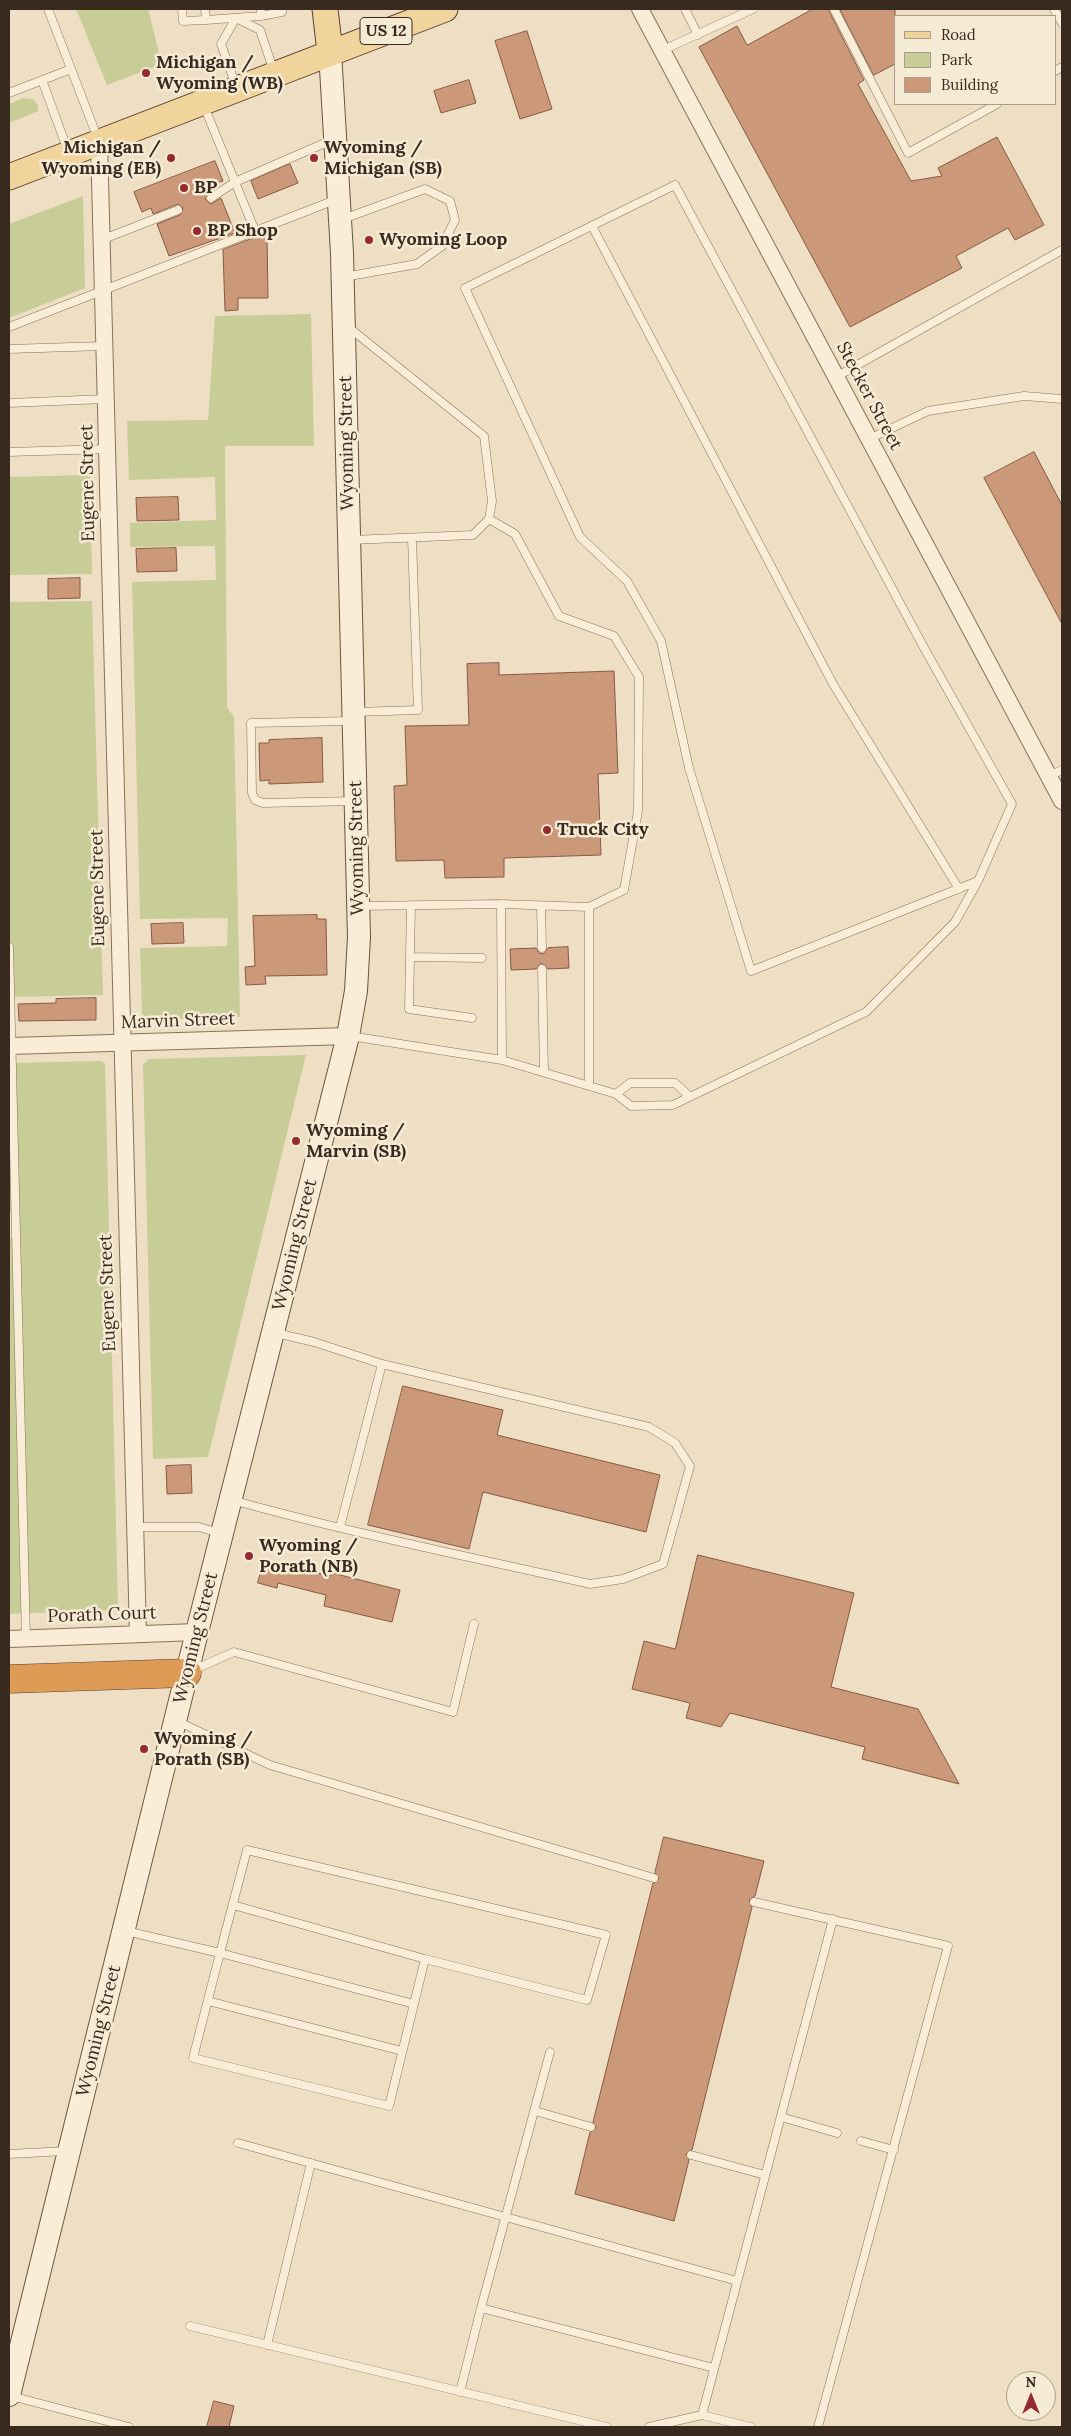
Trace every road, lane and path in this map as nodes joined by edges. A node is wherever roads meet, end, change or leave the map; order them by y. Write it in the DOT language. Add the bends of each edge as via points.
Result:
graph roads {
  1 [pos="48,9"];
  2 [pos="182,9"];
  3 [pos="205,9"];
  4 [pos="225,9"];
  5 [pos="282,9"];
  6 [pos="326,9"];
  7 [pos="446,9"];
  8 [pos="640,9"];
  9 [pos="685,9"];
  10 [pos="753,9"];
  11 [pos="834,9"];
  12 [pos="1054,9"];
  13 [pos="261,12"];
  14 [pos="225,18"];
  15 [pos="236,18"];
  16 [pos="206,20"];
  17 [pos="1062,23"];
  18 [pos="698,35"];
  19 [pos="663,50"];
  20 [pos="330,52"];
  21 [pos="71,68"];
  22 [pos="274,73"];
  23 [pos="42,80"];
  24 [pos="236,88"];
  25 [pos="9,93"];
  26 [pos="202,101"];
  27 [pos="995,105"];
  28 [pos="335,138"];
  29 [pos="99,141"];
  30 [pos="69,153"];
  31 [pos="9,177"];
  32 [pos="235,182"];
  33 [pos="211,198"];
  34 [pos="339,209"];
  35 [pos="178,210"];
  36 [pos="592,226"];
  37 [pos="255,231"];
  38 [pos="102,240"];
  39 [pos="1062,250"];
  40 [pos="342,278"];
  41 [pos="103,290"];
  42 [pos="344,323"];
  43 [pos="9,327"];
  44 [pos="104,346"];
  45 [pos="9,349"];
  46 [pos="836,377"];
  47 [pos="106,399"];
  48 [pos="1062,399"];
  49 [pos="9,402"];
  50 [pos="869,439"];
  51 [pos="107,449"];
  52 [pos="9,452"];
  53 [pos="489,520"];
  54 [pos="412,538"];
  55 [pos="349,541"];
  56 [pos="354,717"];
  57 [pos="1055,773"];
  58 [pos="356,801"];
  59 [pos="1062,802"];
  60 [pos="978,881"];
  61 [pos="959,889"];
  62 [pos="501,904"];
  63 [pos="411,905"];
  64 [pos="358,906"];
  65 [pos="542,906"];
  66 [pos="589,907"];
  67 [pos="9,947"];
  68 [pos="542,948"];
  69 [pos="410,957"];
  70 [pos="482,958"];
  71 [pos="542,969"];
  72 [pos="472,1018"];
  73 [pos="348,1036"];
  74 [pos="122,1042"];
  75 [pos="10,1046"];
  76 [pos="502,1060"];
  77 [pos="544,1072"];
  78 [pos="589,1085"];
  79 [pos="616,1094"];
  80 [pos="689,1096"];
  81 [pos="273,1332"];
  82 [pos="382,1364"];
  83 [pos="230,1499"];
  84 [pos="135,1527"];
  85 [pos="340,1528"];
  86 [pos="222,1533"];
  87 [pos="474,1624"];
  88 [pos="197,1632"];
  89 [pos="138,1634"];
  90 [pos="26,1639"];
  91 [pos="9,1640"];
  92 [pos="186,1673"];
  93 [pos="9,1678"];
  94 [pos="175,1720"];
  95 [pos="654,1878"];
  96 [pos="754,1902"];
  97 [pos="233,1905"];
  98 [pos="833,1919"];
  99 [pos="124,1931"];
  100 [pos="220,1953"];
  101 [pos="425,1959"];
  102 [pos="208,2001"];
  103 [pos="414,2004"];
  104 [pos="402,2051"];
  105 [pos="550,2052"];
  106 [pos="534,2111"];
  107 [pos="781,2116"];
  108 [pos="591,2127"];
  109 [pos="837,2133"];
  110 [pos="861,2141"];
  111 [pos="238,2143"];
  112 [pos="894,2150"];
  113 [pos="70,2151"];
  114 [pos="9,2154"];
  115 [pos="691,2155"];
  116 [pos="311,2163"];
  117 [pos="765,2175"];
  118 [pos="507,2217"];
  119 [pos="737,2281"];
  120 [pos="481,2308"];
  121 [pos="190,2326"];
  122 [pos="267,2345"];
  123 [pos="714,2368"];
  124 [pos="460,2392"];
  125 [pos="9,2396"];
  126 [pos="702,2414"];
  127 [pos="129,2427"];
  128 [pos="607,2427"];
  129 [pos="649,2427"];
  130 [pos="751,2427"];
  131 [pos="818,2427"];
  1 -- 21 [label="lane"];
  2 -- 16 [label="lane" via="183,21"];
  3 -- 16 [label="lane"];
  4 -- 14 [label="lane"];
  5 -- 13 [label="lane" via="282,12"];
  6 -- 20 [label="main road, Wyoming Street"];
  7 -- 20 [label="main road, US 12"];
  8 -- 19 [label="street, Stecker Street"];
  9 -- 18 [label="lane"];
  10 -- 18 [label="lane"];
  11 -- 27 [label="lane" via="908,153"];
  12 -- 17 [label="lane"];
  13 -- 15 [label="lane"];
  14 -- 15 [label="lane"];
  14 -- 16 [label="lane"];
  15 -- 22 [label="lane" via="260,30"];
  15 -- 24 [label="lane" via="221,44"];
  18 -- 19 [label="lane"];
  19 -- 46 [label="street, Stecker Street"];
  20 -- 22 [label="main road, US 12"];
  20 -- 28 [label="main road, Wyoming Street"];
  21 -- 23 [label="lane"];
  21 -- 29 [label="lane"];
  22 -- 24 [label="main road, US 12"];
  23 -- 25 [label="lane"];
  23 -- 30 [label="lane"];
  24 -- 26 [label="main road, US 12"];
  26 -- 29 [label="main road, US 12"];
  26 -- 32 [label="lane"];
  28 -- 32 [label="lane"];
  28 -- 34 [label="main road, Wyoming Street"];
  29 -- 30 [label="main road, US 12"];
  29 -- 38 [label="street, Eugene Street"];
  30 -- 31 [label="main road, US 12"];
  32 -- 33 [label="lane"];
  32 -- 37 [label="lane"];
  34 -- 37 [label="lane"];
  34 -- 40 [label="main road, Wyoming Street"];
  34 -- 40 [label="lane" via="425,189 450,201 455,220 442,246 417,264"];
  35 -- 38 [label="lane"];
  36 -- 60 [label="lane" via="675,185 1012,804"];
  36 -- 61 [label="lane" via="833,684"];
  36 -- 61 [label="lane" via="465,288 580,537 626,581 661,641 689,768 751,971"];
  37 -- 41 [label="lane"];
  38 -- 41 [label="street, Eugene Street"];
  39 -- 46 [label="lane"];
  40 -- 42 [label="main road, Wyoming Street"];
  41 -- 43 [label="lane"];
  41 -- 44 [label="street, Eugene Street"];
  42 -- 53 [label="lane" via="484,436 492,501"];
  42 -- 55 [label="main road, Wyoming Street"];
  44 -- 45 [label="lane"];
  44 -- 47 [label="street, Eugene Street"];
  46 -- 50 [label="street, Stecker Street"];
  47 -- 49 [label="lane"];
  47 -- 51 [label="street, Eugene Street"];
  48 -- 50 [label="lane" via="1024,396 928,412"];
  50 -- 57 [label="street, Stecker Street"];
  51 -- 52 [label="lane"];
  51 -- 74 [label="street, Eugene Street"];
  53 -- 54 [label="lane" via="473,535"];
  53 -- 66 [label="lane" via="515,534 559,616 614,636 639,677 638,811 624,890"];
  54 -- 55 [label="lane"];
  54 -- 56 [label="lane" via="418,710"];
  55 -- 56 [label="main road, Wyoming Street"];
  56 -- 58 [label="main road, Wyoming Street"];
  56 -- 58 [label="lane" via="250,723 252,793 256,800 263,803"];
  57 -- 59 [label="street, Stecker Street"];
  58 -- 64 [label="main road, Wyoming Street"];
  60 -- 61 [label="lane"];
  60 -- 80 [label="lane" via="955,922 866,1012"];
  62 -- 63 [label="lane"];
  62 -- 65 [label="lane"];
  62 -- 76 [label="lane"];
  63 -- 64 [label="lane"];
  63 -- 69 [label="lane"];
  64 -- 73 [label="main road, Wyoming Street" via="359,964"];
  65 -- 66 [label="lane"];
  65 -- 68 [label="lane"];
  66 -- 78 [label="lane"];
  67 -- 75 [label="lane"];
  69 -- 70 [label="lane"];
  69 -- 72 [label="lane" via="409,1009"];
  71 -- 77 [label="lane"];
  73 -- 74 [label="street, Marvin Street"];
  73 -- 76 [label="lane"];
  73 -- 81 [label="main road, Wyoming Street"];
  74 -- 75 [label="street, Marvin Street"];
  74 -- 84 [label="street, Eugene Street"];
  75 -- 90 [label="lane"];
  76 -- 77 [label="lane"];
  77 -- 78 [label="lane"];
  78 -- 79 [label="lane"];
  79 -- 80 [label="lane" via="631,1106 673,1105"];
  79 -- 80 [label="lane" via="630,1083 675,1083"];
  81 -- 82 [label="lane"];
  81 -- 83 [label="main road, Wyoming Street"];
  82 -- 85 [label="lane"];
  82 -- 85 [label="lane" via="649,1427 675,1443 690,1466 663,1564 623,1579 590,1584"];
  83 -- 85 [label="lane"];
  83 -- 86 [label="main road, Wyoming Street"];
  84 -- 86 [label="lane" via="194,1526"];
  84 -- 89 [label="street, Eugene Street"];
  86 -- 88 [label="main road, Wyoming Street"];
  87 -- 92 [label="lane" via="453,1712 234,1652"];
  88 -- 89 [label="street, Porath Court"];
  88 -- 92 [label="main road, Wyoming Street"];
  89 -- 90 [label="street, Porath Court"];
  90 -- 91 [label="street, Porath Court"];
  92 -- 93 [label="highway"];
  92 -- 94 [label="main road, Wyoming Street"];
  94 -- 95 [label="lane" via="270,1765"];
  94 -- 99 [label="main road, Wyoming Street"];
  96 -- 98 [label="lane"];
  97 -- 100 [label="lane"];
  97 -- 101 [label="lane"];
  97 -- 101 [label="lane" via="247,1850 606,1935 587,2000"];
  98 -- 107 [label="lane"];
  98 -- 112 [label="lane" via="948,1946"];
  99 -- 100 [label="lane"];
  99 -- 113 [label="main road, Wyoming Street"];
  100 -- 102 [label="lane"];
  100 -- 103 [label="lane"];
  101 -- 103 [label="lane"];
  102 -- 104 [label="lane"];
  102 -- 104 [label="lane" via="192,2058 389,2106"];
  103 -- 104 [label="lane"];
  105 -- 106 [label="lane"];
  106 -- 108 [label="lane"];
  106 -- 118 [label="lane"];
  107 -- 109 [label="lane"];
  107 -- 117 [label="lane"];
  110 -- 112 [label="lane"];
  111 -- 116 [label="lane"];
  112 -- 131 [label="lane"];
  113 -- 114 [label="lane"];
  113 -- 125 [label="main road, Wyoming Street" via="20,2336"];
  115 -- 117 [label="lane"];
  116 -- 118 [label="lane"];
  116 -- 122 [label="lane"];
  117 -- 119 [label="lane"];
  118 -- 119 [label="lane"];
  118 -- 120 [label="lane"];
  119 -- 123 [label="lane"];
  120 -- 123 [label="lane"];
  120 -- 124 [label="lane"];
  121 -- 122 [label="lane"];
  122 -- 124 [label="lane"];
  123 -- 126 [label="lane"];
  124 -- 128 [label="lane"];
  125 -- 127 [label="lane"];
  126 -- 129 [label="lane"];
  126 -- 130 [label="lane"];
}
